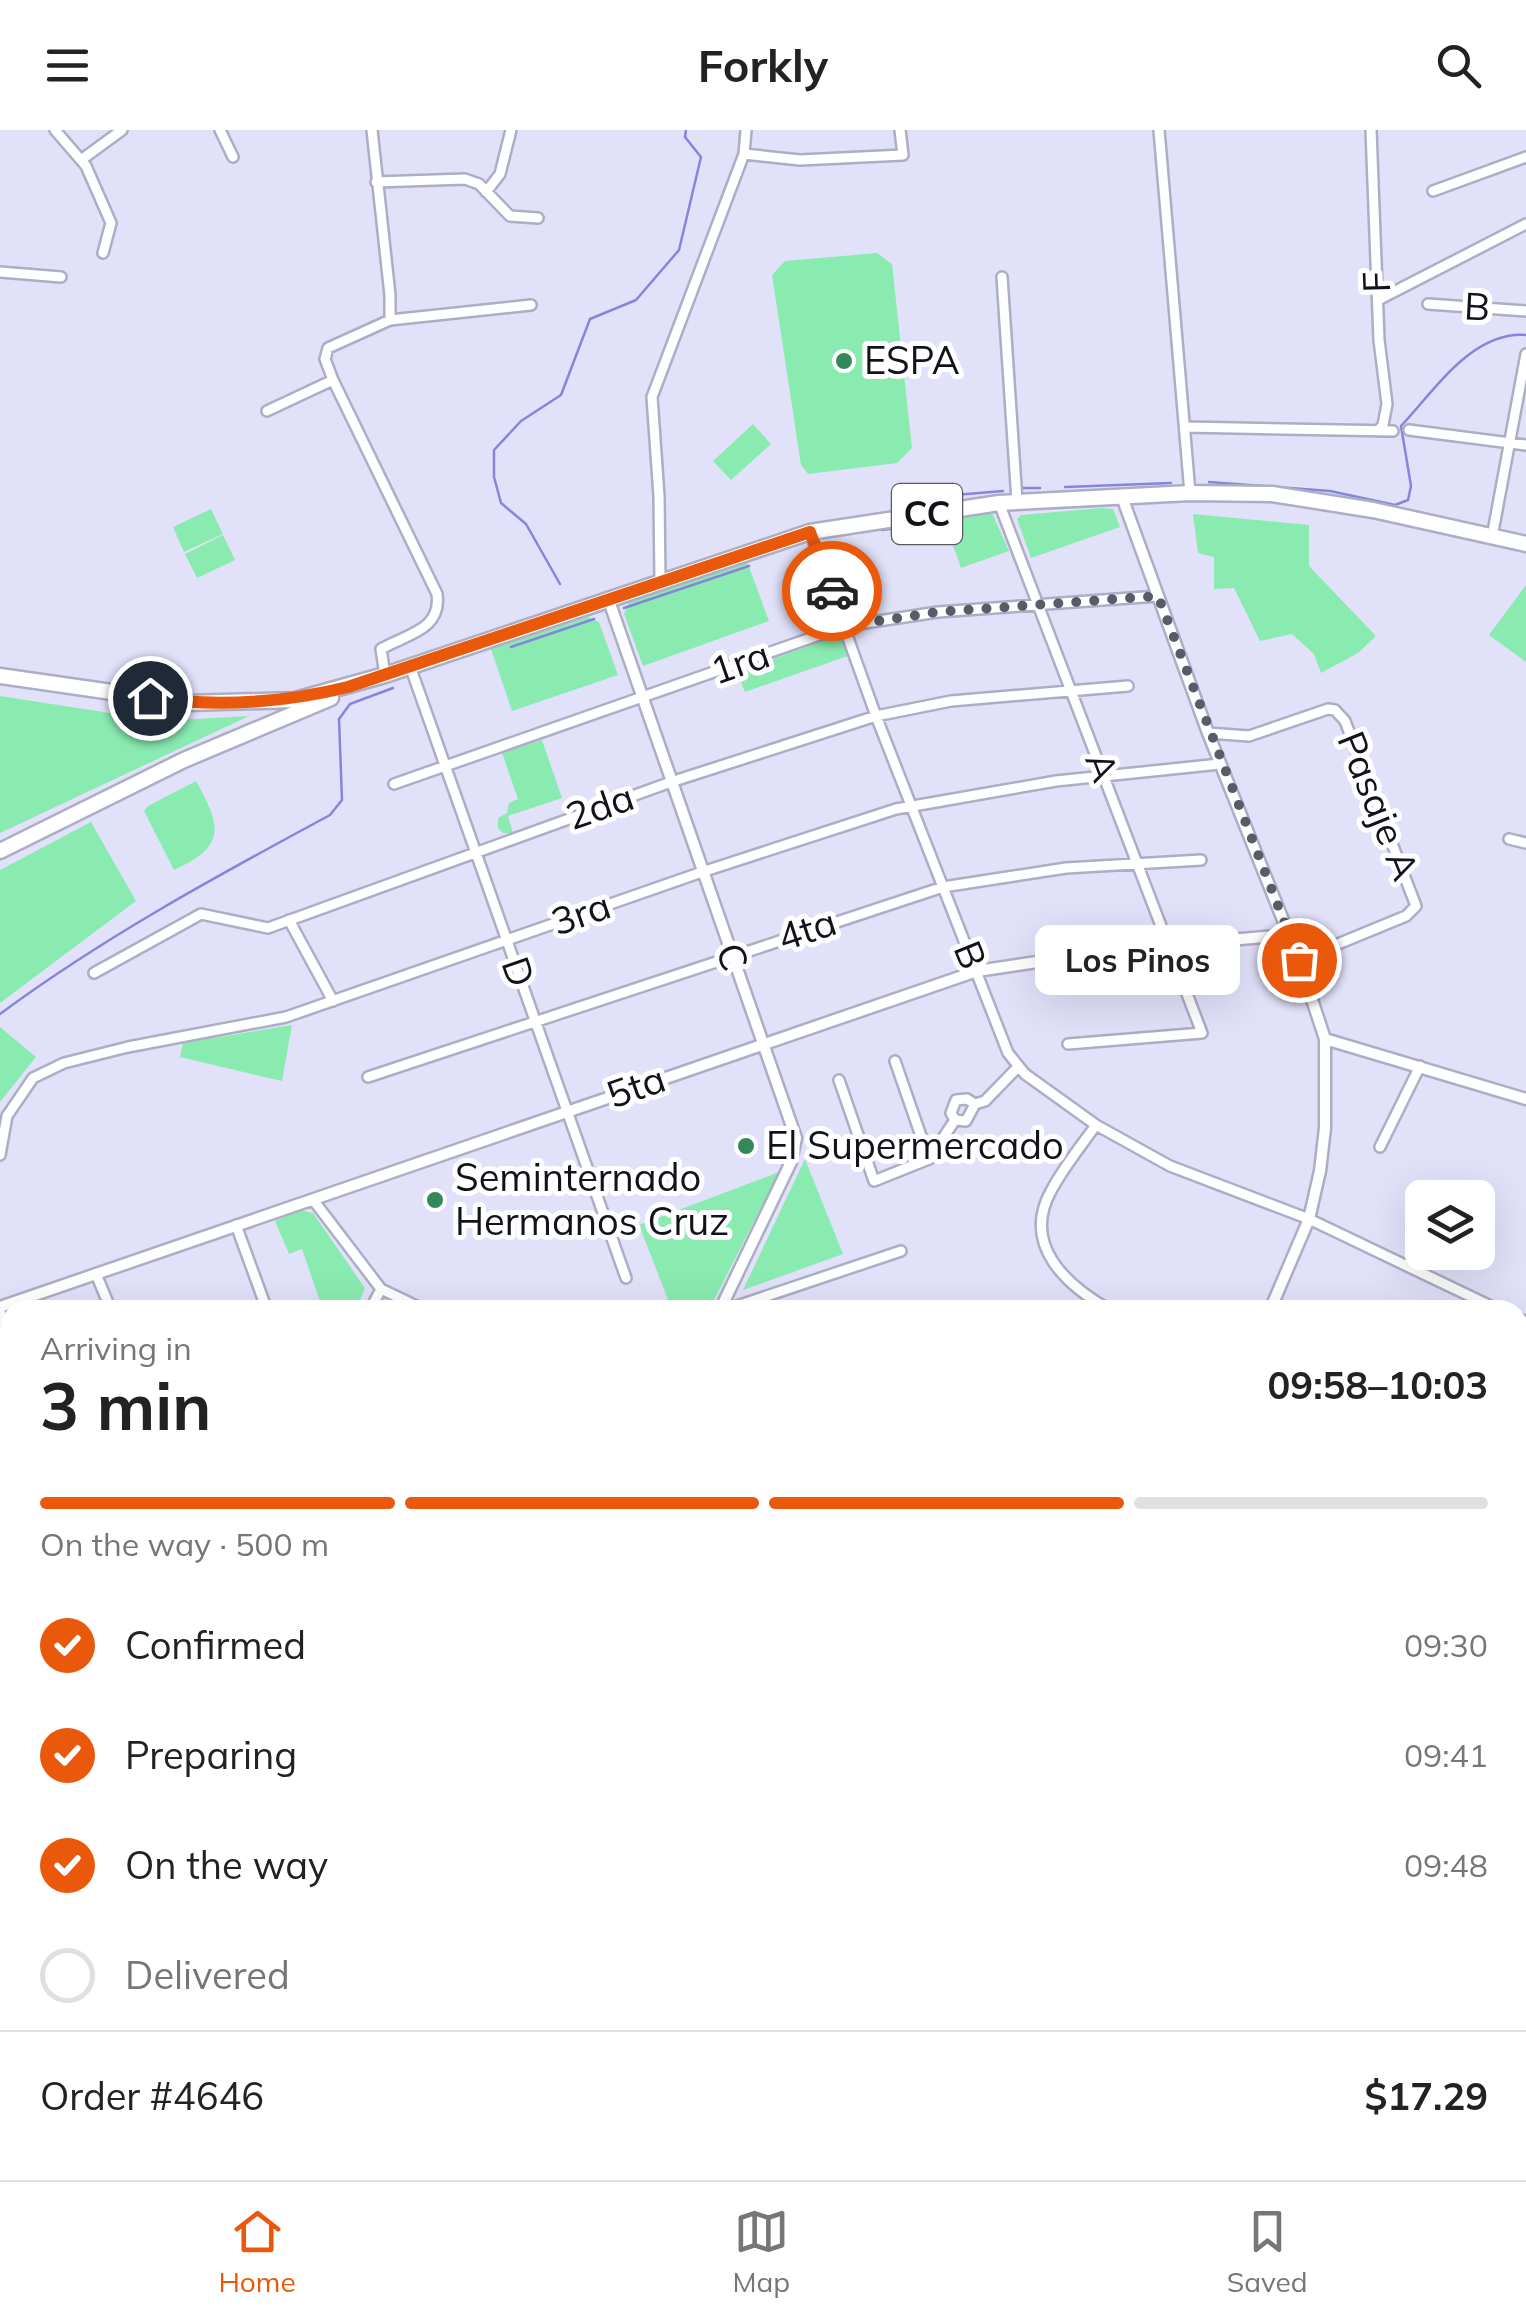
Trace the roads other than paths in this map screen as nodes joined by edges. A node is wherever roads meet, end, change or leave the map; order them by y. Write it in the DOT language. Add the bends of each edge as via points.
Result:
graph roads {
  1 [pos="54,130"];
  2 [pos="122,130"];
  3 [pos="220,130"];
  4 [pos="372,130"];
  5 [pos="511,130"];
  6 [pos="746,130"];
  7 [pos="900,130"];
  8 [pos="1158,130"];
  9 [pos="1371,130"];
  10 [pos="744,154"];
  11 [pos="233,157"];
  12 [pos="1526,157"];
  13 [pos="81,160"];
  14 [pos="376,182"];
  15 [pos="1433,191"];
  16 [pos="486,192"];
  17 [pos="538,218"];
  18 [pos="1526,224"];
  19 [pos="104,253"];
  20 [pos="0,272"];
  21 [pos="61,277"];
  22 [pos="1002,277"];
  23 [pos="1378,300"];
  24 [pos="1428,304"];
  25 [pos="531,305"];
  26 [pos="1526,310"];
  27 [pos="390,320"];
  28 [pos="1526,354"];
  29 [pos="332,380"];
  30 [pos="268,411"];
  31 [pos="1185,427"];
  32 [pos="1409,430"];
  33 [pos="1378,431"];
  34 [pos="1393,431"];
  35 [pos="1510,442"];
  36 [pos="1526,444"];
  37 [pos="1190,492"];
  38 [pos="1122,497"];
  39 [pos="999,502"];
  40 [pos="1017,502"];
  41 [pos="810,532"];
  42 [pos="1492,537"];
  43 [pos="1526,544"];
  44 [pos="660,581"];
  45 [pos="1158,596"];
  46 [pos="608,598"];
  47 [pos="1039,606"];
  48 [pos="845,626"];
  49 [pos="410,666"];
  50 [pos="385,675"];
  51 [pos="0,676"];
  52 [pos="1128,686"];
  53 [pos="348,687"];
  54 [pos="1073,693"];
  55 [pos="642,697"];
  56 [pos="876,716"];
  57 [pos="1208,733"];
  58 [pos="1220,764"];
  59 [pos="445,766"];
  60 [pos="1106,778"];
  61 [pos="671,782"];
  62 [pos="394,784"];
  63 [pos="911,806"];
  64 [pos="1509,839"];
  65 [pos="1526,843"];
  66 [pos="475,850"];
  67 [pos="0,851"];
  68 [pos="1201,860"];
  69 [pos="1139,862"];
  70 [pos="702,872"];
  71 [pos="943,887"];
  72 [pos="289,920"];
  73 [pos="1287,935"];
  74 [pos="506,940"];
  75 [pos="1170,946"];
  76 [pos="732,955"];
  77 [pos="1299,960"];
  78 [pos="977,971"];
  79 [pos="94,973"];
  80 [pos="333,1001"];
  81 [pos="536,1023"];
  82 [pos="1325,1038"];
  83 [pos="763,1044"];
  84 [pos="1068,1044"];
  85 [pos="895,1061"];
  86 [pos="1420,1066"];
  87 [pos="1018,1067"];
  88 [pos="368,1078"];
  89 [pos="839,1080"];
  90 [pos="1526,1099"];
  91 [pos="975,1104"];
  92 [pos="568,1110"];
  93 [pos="955,1120"];
  94 [pos="1096,1125"];
  95 [pos="1380,1148"];
  96 [pos="0,1156"];
  97 [pos="929,1160"];
  98 [pos="304,1202"];
  99 [pos="1309,1219"];
  100 [pos="236,1225"];
  101 [pos="900,1250"];
  102 [pos="96,1274"];
  103 [pos="626,1278"];
  104 [pos="381,1289"];
  105 [pos="27,1300"];
  106 [pos="107,1300"];
  107 [pos="262,1300"];
  108 [pos="375,1300"];
  109 [pos="404,1300"];
  110 [pos="727,1300"];
  111 [pos="752,1300"];
  112 [pos="1092,1300"];
  113 [pos="1274,1300"];
  114 [pos="1479,1300"];
  1 -- 13 [label="street"];
  2 -- 13 [label="street"];
  3 -- 11 [label="street"];
  4 -- 14 [label="street"];
  5 -- 16 [label="street" via="500,174"];
  6 -- 10 [label="street"];
  7 -- 10 [label="street" via="903,155 800,160"];
  8 -- 31 [label="street"];
  9 -- 23 [label="street, F"];
  10 -- 44 [label="street" via="652,398"];
  12 -- 15 [label="street"];
  13 -- 19 [label="street" via="110,224"];
  14 -- 16 [label="street" via="466,179"];
  14 -- 27 [label="street"];
  16 -- 17 [label="street" via="510,216"];
  18 -- 23 [label="street"];
  20 -- 21 [label="street"];
  22 -- 40 [label="street"];
  23 -- 33 [label="street, F" via="1387,404"];
  24 -- 26 [label="street, B"];
  25 -- 27 [label="street"];
  27 -- 29 [label="street" via="328,348"];
  28 -- 35 [label="street"];
  29 -- 30 [label="street"];
  29 -- 50 [label="street" via="440,610 382,649"];
  31 -- 33 [label="street"];
  31 -- 37 [label="street"];
  32 -- 35 [label="street"];
  33 -- 34 [label="street"];
  35 -- 36 [label="street"];
  35 -- 42 [label="street"];
  37 -- 38 [label="main road, CC"];
  37 -- 42 [label="main road, CC" via="1272,494"];
  38 -- 40 [label="main road, CC"];
  38 -- 45 [label="street"];
  39 -- 40 [label="main road, CC"];
  39 -- 41 [label="main road, CC"];
  39 -- 47 [label="street, A"];
  41 -- 44 [label="main road, CC"];
  41 -- 48 [label="street, B"];
  42 -- 43 [label="main road, CC"];
  44 -- 46 [label="main road, CC"];
  45 -- 47 [label="street, 1ra"];
  45 -- 57 [label="street"];
  46 -- 49 [label="main road, CC"];
  46 -- 55 [label="street, C"];
  47 -- 48 [label="street, 1ra"];
  47 -- 54 [label="street, A"];
  48 -- 55 [label="street, 1ra"];
  48 -- 56 [label="street, B"];
  49 -- 50 [label="main road, CC"];
  49 -- 59 [label="street, D"];
  50 -- 53 [label="main road, CC"];
  51 -- 53 [label="main road, CC" via="188,703 295,700"];
  52 -- 54 [label="street, 2da"];
  53 -- 67 [label="main road, CC"];
  54 -- 56 [label="street, 2da" via="951,701"];
  54 -- 60 [label="street, A"];
  55 -- 59 [label="street, 1ra"];
  55 -- 61 [label="street, C"];
  56 -- 61 [label="street, 2da"];
  56 -- 63 [label="street, B"];
  57 -- 58 [label="street"];
  57 -- 77 [label="street, Pasaje A" via="1248,736 1328,708 1345,721 1416,906"];
  58 -- 60 [label="street, 3ra"];
  58 -- 73 [label="street"];
  59 -- 62 [label="street, 1ra"];
  59 -- 66 [label="street, D"];
  60 -- 63 [label="street, 3ra"];
  60 -- 69 [label="street, A"];
  61 -- 66 [label="street, 2da"];
  61 -- 70 [label="street, C"];
  63 -- 70 [label="street, 3ra"];
  63 -- 71 [label="street, B"];
  64 -- 65 [label="street"];
  66 -- 72 [label="street, 2da"];
  66 -- 74 [label="street, D"];
  68 -- 69 [label="street, 4ta"];
  69 -- 71 [label="street, 4ta"];
  69 -- 75 [label="street, A"];
  70 -- 74 [label="street, 3ra"];
  70 -- 76 [label="street, C"];
  71 -- 76 [label="street, 4ta"];
  71 -- 78 [label="street, B"];
  72 -- 79 [label="street, 2da" via="268,928 202,914"];
  72 -- 80 [label="street"];
  73 -- 75 [label="street, 5ta"];
  73 -- 77 [label="street"];
  74 -- 80 [label="street, 3ra"];
  74 -- 81 [label="street, D"];
  75 -- 78 [label="street, 5ta"];
  75 -- 84 [label="street, A" via="1202,1032"];
  76 -- 81 [label="street, 4ta"];
  76 -- 83 [label="street, C"];
  77 -- 82 [label="street"];
  78 -- 83 [label="street, 5ta"];
  78 -- 87 [label="street, B"];
  80 -- 96 [label="street, 3ra" via="286,1017 64,1063 33,1078 7,1116"];
  81 -- 88 [label="street, 4ta"];
  81 -- 92 [label="street, D"];
  82 -- 86 [label="street"];
  82 -- 99 [label="street" via="1325,1128"];
  83 -- 92 [label="street, 5ta"];
  83 -- 110 [label="street, C" via="796,1138"];
  85 -- 97 [label="street"];
  86 -- 90 [label="street"];
  86 -- 95 [label="street"];
  87 -- 91 [label="street"];
  87 -- 94 [label="street, B"];
  89 -- 97 [label="street" via="874,1182"];
  91 -- 93 [label="street" via="966,1120"];
  91 -- 93 [label="street" via="956,1100"];
  92 -- 98 [label="street, 5ta"];
  92 -- 103 [label="street, D"];
  93 -- 97 [label="street"];
  94 -- 99 [label="street, B" via="1170,1166"];
  94 -- 112 [label="street" via="1050,1192 1042,1234 1064,1279"];
  98 -- 100 [label="street, 5ta"];
  98 -- 104 [label="street" via="314,1201"];
  99 -- 113 [label="street"];
  99 -- 114 [label="street, B"];
  100 -- 102 [label="street, 5ta"];
  100 -- 107 [label="street"];
  101 -- 111 [label="street"];
  102 -- 105 [label="street, 5ta"];
  102 -- 106 [label="street"];
  104 -- 108 [label="street"];
  104 -- 109 [label="street"];
}
